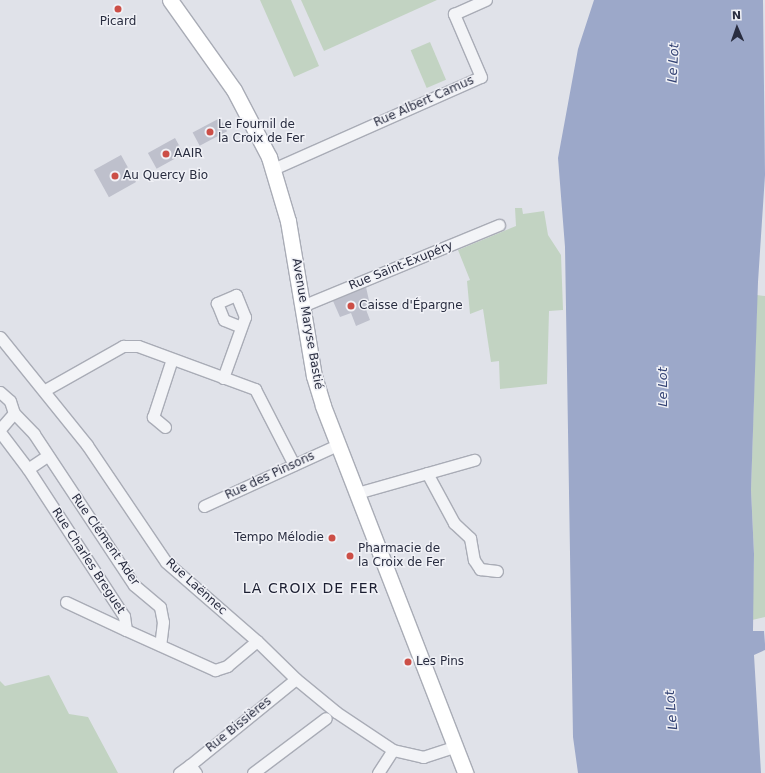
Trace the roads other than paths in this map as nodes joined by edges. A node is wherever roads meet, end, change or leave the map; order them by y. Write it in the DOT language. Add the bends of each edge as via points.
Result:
graph roads {
  1 [pos="170,0"];
  2 [pos="486,0"];
  3 [pos="273,169"];
  4 [pos="499,225"];
  5 [pos="302,306"];
  6 [pos="241,327"];
  7 [pos="0,336"];
  8 [pos="172,359"];
  9 [pos="223,378"];
  10 [pos="44,390"];
  11 [pos="0,392"];
  12 [pos="14,413"];
  13 [pos="165,427"];
  14 [pos="0,429"];
  15 [pos="0,432"];
  16 [pos="336,445"];
  17 [pos="47,456"];
  18 [pos="474,460"];
  19 [pos="294,464"];
  20 [pos="28,469"];
  21 [pos="427,473"];
  22 [pos="357,493"];
  23 [pos="204,506"];
  24 [pos="497,571"];
  25 [pos="66,602"];
  26 [pos="126,630"];
  27 [pos="257,641"];
  28 [pos="160,645"];
  29 [pos="296,679"];
  30 [pos="326,718"];
  31 [pos="454,747"];
  32 [pos="393,750"];
  33 [pos="193,769"];
  34 [pos="381,771"];
  35 [pos="179,773"];
  36 [pos="253,773"];
  37 [pos="465,773"];
  1 -- 3 [label="street, Avenue Maryse Bastié" via="234,90"];
  2 -- 3 [label="street, Rue Albert Camus" via="454,14 481,77"];
  3 -- 5 [label="street, Avenue Maryse Bastié" via="288,220"];
  4 -- 5 [label="street, Rue Saint-Exupéry"];
  5 -- 16 [label="street, Avenue Maryse Bastié" via="314,376"];
  6 -- 9 [label="street"];
  7 -- 10 [label="street, Rue Laënnec"];
  8 -- 9 [label="street"];
  8 -- 10 [label="street" via="138,346 123,346"];
  8 -- 13 [label="street" via="153,417"];
  9 -- 19 [label="street" via="255,389 261,395"];
  10 -- 27 [label="street, Rue Laënnec" via="87,445 166,562"];
  11 -- 12 [label="street, Rue Clément Ader" via="10,401"];
  12 -- 14 [label="street"];
  12 -- 17 [label="street, Rue Clément Ader" via="34,434"];
  15 -- 20 [label="street, Rue Charles Breguet"];
  16 -- 19 [label="street, Rue des Pinsons"];
  16 -- 22 [label="street, Avenue Maryse Bastié"];
  17 -- 20 [label="street"];
  17 -- 28 [label="street, Rue Clément Ader" via="134,585 160,607 164,622"];
  18 -- 21 [label="street"];
  19 -- 23 [label="street, Rue des Pinsons"];
  20 -- 26 [label="street, Rue Charles Breguet" via="124,616"];
  21 -- 22 [label="street"];
  21 -- 24 [label="street" via="454,523 470,538 474,560 480,569"];
  22 -- 31 [label="street, Avenue Maryse Bastié"];
  25 -- 26 [label="street"];
  26 -- 28 [label="street, Rue Charles Breguet"];
  27 -- 28 [label="street, Rue Charles Breguet" via="227,666 215,670"];
  27 -- 29 [label="street, Rue Laënnec"];
  29 -- 32 [label="street, Rue Laënnec" via="336,712"];
  29 -- 33 [label="street, Rue Bissières"];
  30 -- 36 [label="street"];
  31 -- 32 [label="street, Rue Laënnec" via="423,757"];
  31 -- 37 [label="street, Avenue Maryse Bastié"];
  32 -- 34 [label="street"];
  33 -- 35 [label="street, Rue Bissières"];
}
